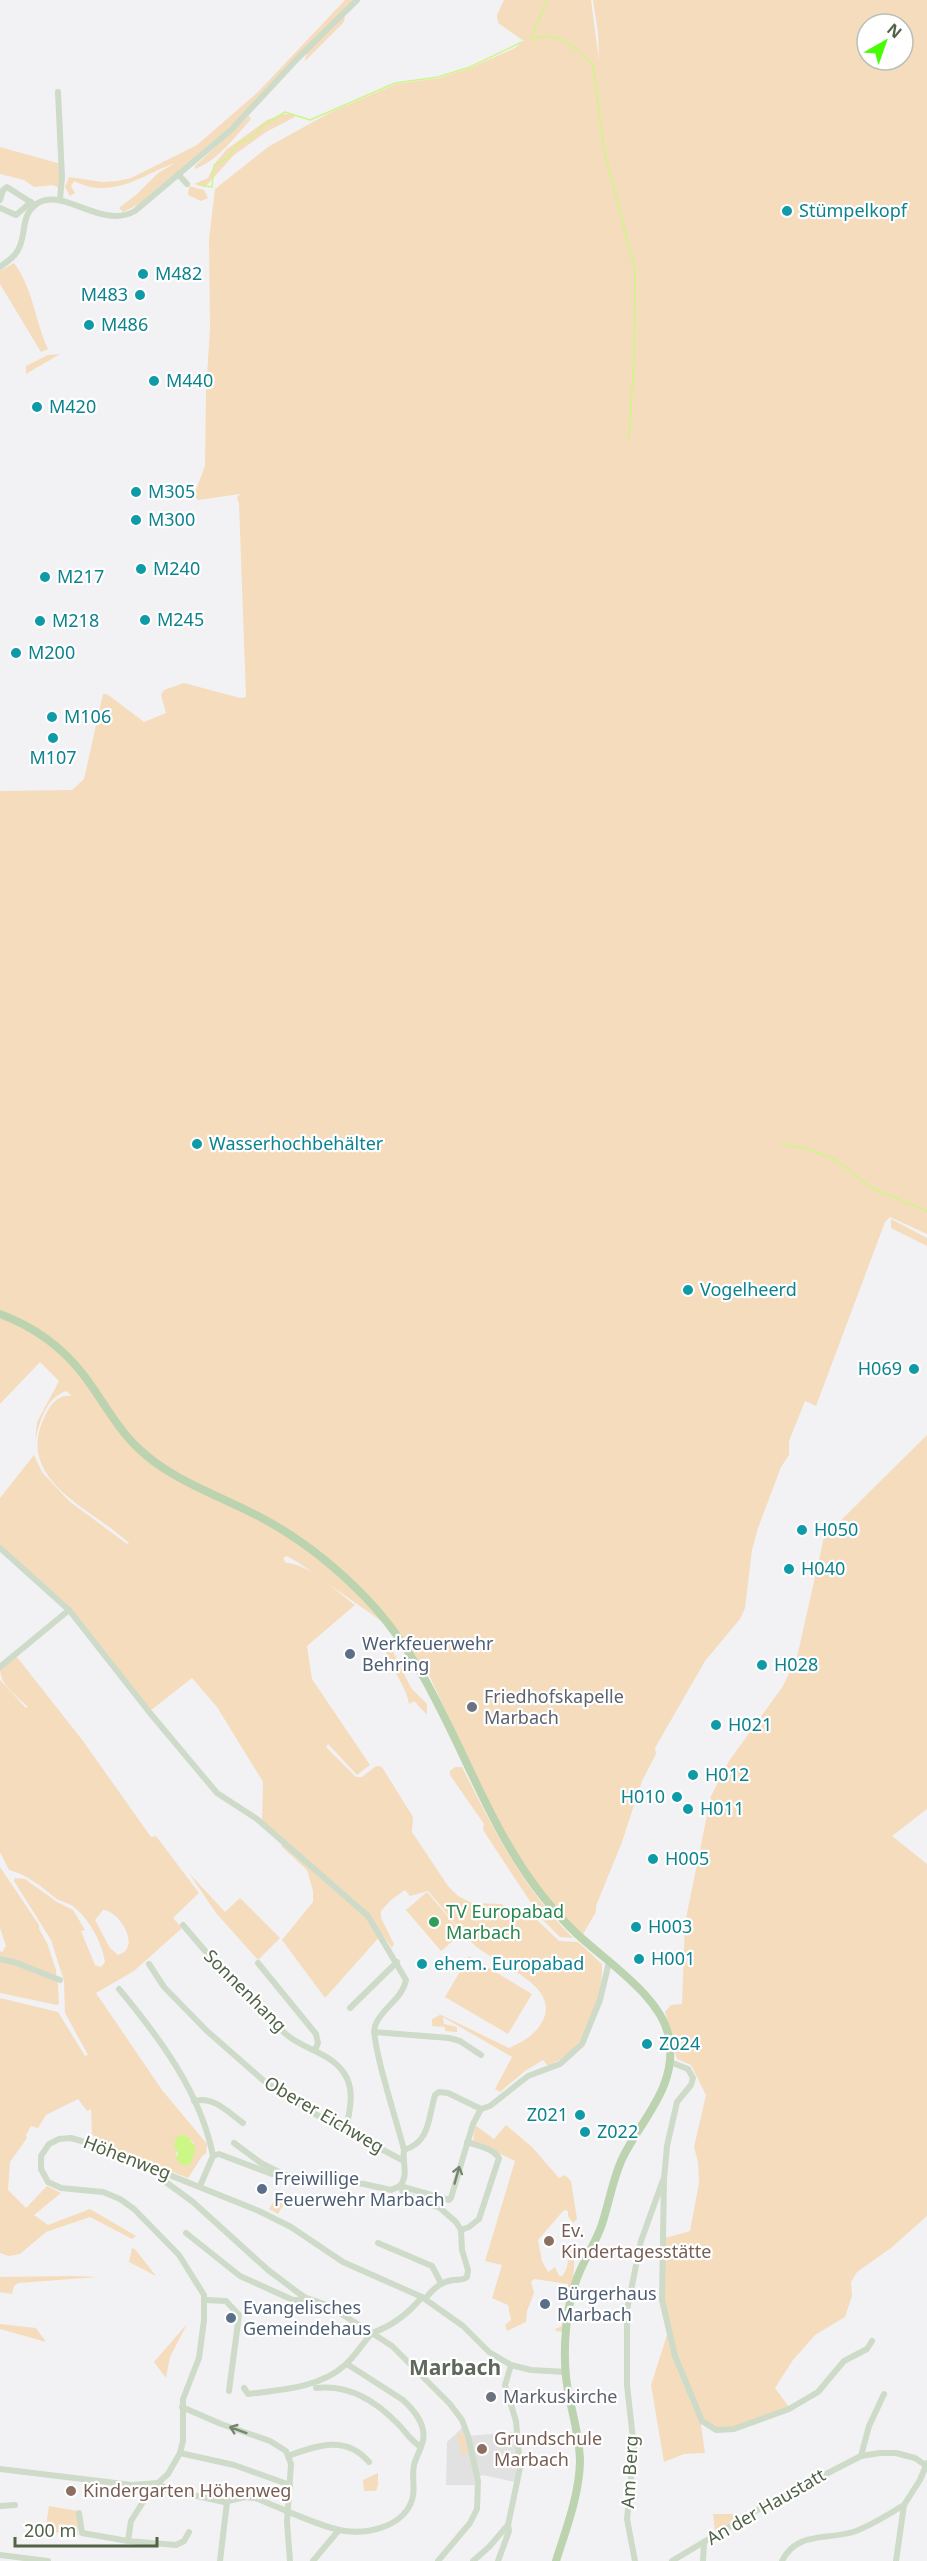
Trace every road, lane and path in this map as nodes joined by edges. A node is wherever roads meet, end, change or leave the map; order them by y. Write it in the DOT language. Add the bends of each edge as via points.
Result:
graph roads {
  1 [pos="357,0"];
  2 [pos="58,92"];
  3 [pos="178,174"];
  4 [pos="187,184"];
  5 [pos="60,199"];
  6 [pos="0,200"];
  7 [pos="33,203"];
  8 [pos="0,208"];
  9 [pos="0,267"];
  10 [pos="0,1314"];
  11 [pos="0,1548"];
  12 [pos="69,1610"];
  13 [pos="0,1667"];
  14 [pos="183,1924"];
  15 [pos="0,1959"];
  16 [pos="395,1959"];
  17 [pos="609,1962"];
  18 [pos="258,1963"];
  19 [pos="149,1964"];
  20 [pos="60,1980"];
  21 [pos="119,1989"];
  22 [pos="350,2008"];
  23 [pos="374,2032"];
  24 [pos="315,2050"];
  25 [pos="481,2055"];
  26 [pos="670,2061"];
  27 [pos="194,2101"];
  28 [pos="481,2109"];
  29 [pos="243,2123"];
  30 [pos="346,2131"];
  31 [pos="234,2142"];
  32 [pos="467,2142"];
  33 [pos="404,2150"];
  34 [pos="213,2156"];
  35 [pos="402,2160"];
  36 [pos="160,2171"];
  37 [pos="285,2175"];
  38 [pos="664,2179"];
  39 [pos="200,2186"];
  40 [pos="400,2186"];
  41 [pos="461,2230"];
  42 [pos="186,2233"];
  43 [pos="378,2243"];
  44 [pos="441,2283"];
  45 [pos="304,2297"];
  46 [pos="423,2298"];
  47 [pos="205,2300"];
  48 [pos="372,2333"];
  49 [pos="872,2341"];
  50 [pos="347,2364"];
  51 [pos="511,2366"];
  52 [pos="566,2372"];
  53 [pos="244,2388"];
  54 [pos="316,2388"];
  55 [pos="229,2391"];
  56 [pos="884,2394"];
  57 [pos="182,2407"];
  58 [pos="421,2447"];
  59 [pos="180,2453"];
  60 [pos="288,2456"];
  61 [pos="861,2456"];
  62 [pos="369,2462"];
  63 [pos="926,2463"];
  64 [pos="0,2469"];
  65 [pos="158,2483"];
  66 [pos="290,2485"];
  67 [pos="149,2486"];
  68 [pos="227,2502"];
  69 [pos="15,2505"];
  70 [pos="904,2505"];
  71 [pos="0,2506"];
  72 [pos="287,2510"];
  73 [pos="79,2512"];
  74 [pos="508,2525"];
  75 [pos="339,2530"];
  76 [pos="189,2532"];
  77 [pos="128,2541"];
  78 [pos="704,2542"];
  79 [pos="0,2555"];
  80 [pos="48,2561"];
  81 [pos="220,2561"];
  82 [pos="290,2561"];
  83 [pos="313,2561"];
  84 [pos="438,2561"];
  85 [pos="472,2561"];
  86 [pos="498,2561"];
  87 [pos="556,2561"];
  88 [pos="635,2561"];
  89 [pos="672,2561"];
  90 [pos="703,2561"];
  91 [pos="782,2561"];
  92 [pos="896,2561"];
  1 -- 3 [label="street" via="231,130"];
  2 -- 5 [label="street"];
  3 -- 4 [label="street"];
  3 -- 5 [label="street" via="128,215 105,215"];
  5 -- 7 [label="street"];
  6 -- 7 [label="street" via="7,187"];
  7 -- 8 [label="street" via="16,214"];
  7 -- 9 [label="street" via="24,221 20,247"];
  10 -- 17 [label="main road" via="34,1330 66,1355 115,1422 151,1459 178,1477 281,1529 326,1560 378,1611 408,1650 526,1874 569,1927"];
  11 -- 12 [label="street"];
  12 -- 13 [label="street"];
  12 -- 16 [label="street" via="217,1793 256,1818 368,1916"];
  14 -- 24 [label="street, Sonnenhang" via="242,1992 288,2035"];
  15 -- 20 [label="street"];
  16 -- 22 [label="street"];
  16 -- 23 [label="street" via="406,1980 404,1989 383,2013"];
  17 -- 26 [label="main road" via="647,1997 658,2013 669,2035"];
  17 -- 28 [label="street" via="600,2000 582,2044 560,2064 528,2076"];
  18 -- 24 [label="street, Sonnenhang" via="316,2034"];
  19 -- 30 [label="street, Oberer Eichweg" via="170,1993 236,2059 285,2096"];
  21 -- 27 [label="street" via="162,2046"];
  23 -- 25 [label="street" via="449,2038"];
  23 -- 33 [label="street"];
  24 -- 30 [label="street, Sonnenhang" via="339,2066 350,2084 352,2099"];
  26 -- 38 [label="street" via="688,2069 693,2078 676,2102"];
  26 -- 52 [label="main road" via="664,2090 621,2163 600,2228 575,2283"];
  27 -- 29 [label="street" via="212,2101"];
  27 -- 34 [label="street"];
  28 -- 32 [label="street"];
  28 -- 33 [label="street" via="439,2092 422,2141"];
  30 -- 35 [label="street, Oberer Eichweg"];
  31 -- 37 [label="street"];
  40 -- 32 [label="street, one-way" via="449,2199"];
  32 -- 41 [label="street" via="489,2149 499,2158 479,2219"];
  33 -- 35 [label="street"];
  34 -- 37 [label="street" via="225,2156"];
  34 -- 39 [label="street"];
  35 -- 40 [label="street" via="406,2173"];
  36 -- 39 [label="street, Höhenweg"];
  36 -- 45 [label="street" via="164,2181"];
  36 -- 47 [label="street, Höhenweg" via="71,2138 49,2144 40,2161 44,2176 55,2186 103,2192 134,2209 182,2258"];
  37 -- 40 [label="street" via="391,2190"];
  38 -- 49 [label="street" via="662,2300 675,2356 702,2421 717,2430 734,2429 789,2409 818,2392 844,2361 867,2349"];
  38 -- 88 [label="street, Am Berg" via="641,2241 627,2310 626,2374 634,2448 627,2519"];
  39 -- 46 [label="street, Höhenweg" via="275,2218 343,2262"];
  40 -- 41 [label="street" via="404,2194 448,2213"];
  41 -- 44 [label="street" via="467,2277"];
  42 -- 45 [label="street" via="240,2277 296,2301"];
  43 -- 44 [label="street" via="432,2266"];
  44 -- 46 [label="street"];
  45 -- 48 [label="street"];
  46 -- 48 [label="street" via="401,2318"];
  46 -- 51 [label="street, Höhenweg"];
  47 -- 55 [label="street" via="226,2301 240,2315"];
  47 -- 57 [label="street" via="199,2358"];
  48 -- 50 [label="street"];
  48 -- 84 [label="street" via="392,2346 450,2404 468,2436 478,2481 477,2508 470,2523"];
  50 -- 53 [label="street" via="329,2377 287,2390 248,2394"];
  50 -- 58 [label="street" via="411,2407 422,2426"];
  51 -- 52 [label="street"];
  51 -- 74 [label="street" via="505,2385 516,2421 520,2468"];
  52 -- 87 [label="main road" via="580,2460 576,2495"];
  54 -- 58 [label="street" via="342,2388 366,2398"];
  56 -- 61 [label="street"];
  57 -- 59 [label="street"];
  60 -- 57 [label="street, one-way" via="270,2441"];
  58 -- 75 [label="street" via="414,2465 414,2491 403,2514 372,2531"];
  59 -- 65 [label="street"];
  59 -- 66 [label="street" via="234,2465"];
  60 -- 62 [label="street" via="320,2446 345,2446 359,2451"];
  60 -- 66 [label="street"];
  61 -- 63 [label="street, An der Haustatt" via="896,2453"];
  61 -- 78 [label="street, An der Haustatt"];
  63 -- 70 [label="street"];
  64 -- 67 [label="street"];
  65 -- 67 [label="street"];
  65 -- 68 [label="street" via="166,2489"];
  66 -- 72 [label="street"];
  67 -- 77 [label="street" via="131,2521"];
  68 -- 72 [label="street" via="249,2497"];
  68 -- 81 [label="street"];
  69 -- 71 [label="street"];
  70 -- 91 [label="street" via="855,2531 816,2536 797,2543"];
  70 -- 92 [label="street"];
  72 -- 75 [label="street"];
  72 -- 82 [label="street"];
  73 -- 77 [label="street" via="82,2533"];
  74 -- 85 [label="street"];
  74 -- 86 [label="street"];
  75 -- 83 [label="street"];
  76 -- 77 [label="street" via="176,2545"];
  78 -- 89 [label="street, An der Haustatt"];
  78 -- 90 [label="street"];
  79 -- 80 [label="street"];
}
